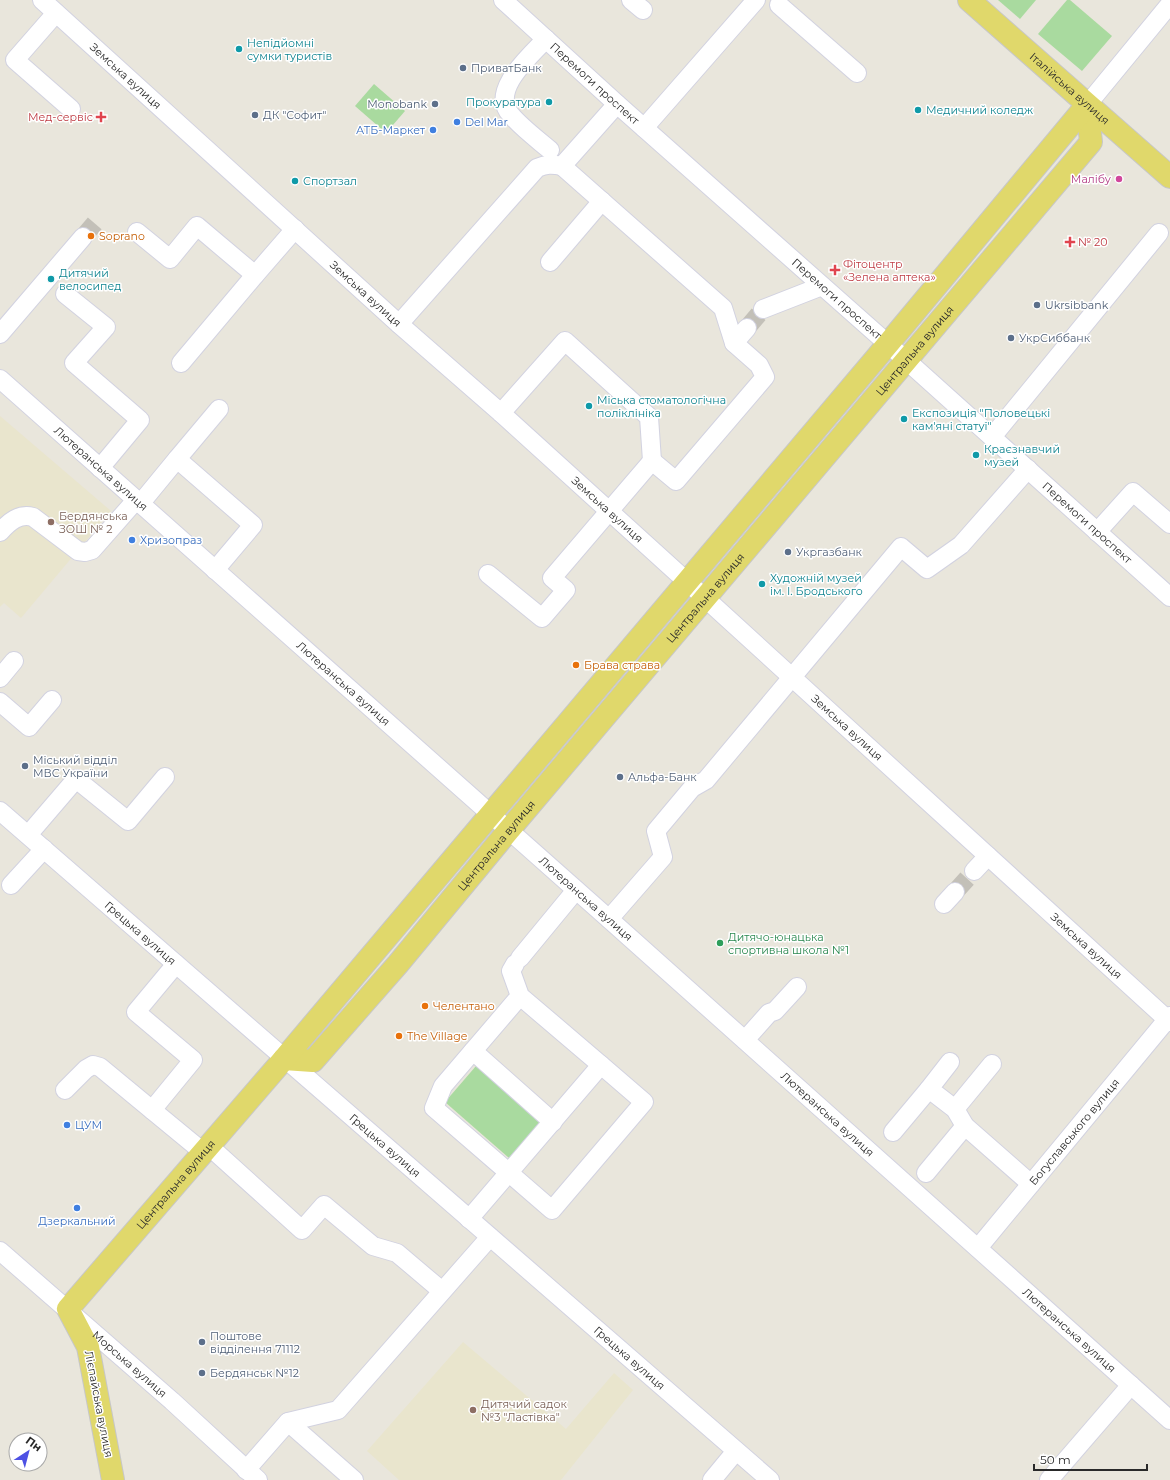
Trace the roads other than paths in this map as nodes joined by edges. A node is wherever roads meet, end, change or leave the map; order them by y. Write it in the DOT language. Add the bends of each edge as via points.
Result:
graph roads {
  1 [pos="42,0"];
  2 [pos="756,0"];
  3 [pos="969,0"];
  4 [pos="507,1"];
  5 [pos="779,2"];
  6 [pos="1169,7"];
  7 [pos="56,13"];
  8 [pos="546,39"];
  9 [pos="857,73"];
  10 [pos="617,104"];
  11 [pos="1087,105"];
  12 [pos="71,110"];
  13 [pos="644,128"];
  14 [pos="550,150"];
  15 [pos="562,166"];
  16 [pos="1170,177"];
  17 [pos="602,201"];
  18 [pos="295,229"];
  19 [pos="137,232"];
  20 [pos="1159,233"];
  21 [pos="83,237"];
  22 [pos="550,262"];
  23 [pos="255,275"];
  24 [pos="822,286"];
  25 [pos="65,294"];
  26 [pos="764,309"];
  27 [pos="399,324"];
  28 [pos="747,328"];
  29 [pos="0,334"];
  30 [pos="734,343"];
  31 [pos="888,344"];
  32 [pos="906,360"];
  33 [pos="181,363"];
  34 [pos="0,380"];
  35 [pos="219,409"];
  36 [pos="501,413"];
  37 [pos="992,437"];
  38 [pos="177,459"];
  39 [pos="652,461"];
  40 [pos="100,468"];
  41 [pos="1028,469"];
  42 [pos="138,502"];
  43 [pos="609,512"];
  44 [pos="1170,524"];
  45 [pos="0,532"];
  46 [pos="1097,532"];
  47 [pos="215,570"];
  48 [pos="488,574"];
  49 [pos="687,581"];
  50 [pos="1170,597"];
  51 [pos="705,598"];
  52 [pos="14,661"];
  53 [pos="792,677"];
  54 [pos="0,678"];
  55 [pos="52,700"];
  56 [pos="0,702"];
  57 [pos="165,778"];
  58 [pos="0,811"];
  59 [pos="490,815"];
  60 [pos="508,831"];
  61 [pos="28,836"];
  62 [pos="44,849"];
  63 [pos="988,856"];
  64 [pos="974,871"];
  65 [pos="11,885"];
  66 [pos="576,890"];
  67 [pos="609,919"];
  68 [pos="176,964"];
  69 [pos="797,987"];
  70 [pos="520,996"];
  71 [pos="1169,1019"];
  72 [pos="745,1040"];
  73 [pos="473,1051"];
  74 [pos="284,1059"];
  75 [pos="950,1062"];
  76 [pos="992,1064"];
  77 [pos="601,1065"];
  78 [pos="929,1088"];
  79 [pos="65,1090"];
  80 [pos="954,1109"];
  81 [pos="152,1110"];
  82 [pos="553,1122"];
  83 [pos="965,1126"];
  84 [pos="893,1132"];
  85 [pos="206,1149"];
  86 [pos="509,1172"];
  87 [pos="926,1173"];
  88 [pos="1031,1184"];
  89 [pos="469,1219"];
  90 [pos="490,1236"];
  91 [pos="978,1248"];
  92 [pos="0,1251"];
  93 [pos="442,1291"];
  94 [pos="68,1309"];
  95 [pos="1131,1385"];
  96 [pos="1170,1420"];
  97 [pos="288,1422"];
  98 [pos="736,1451"];
  99 [pos="252,1475"];
  100 [pos="1054,1478"];
  101 [pos="113,1480"];
  102 [pos="354,1480"];
  103 [pos="712,1480"];
  104 [pos="770,1480"];
  1 -- 7 [label="street, Земська вулиця"];
  2 -- 13 [label="street"];
  3 -- 11 [label="main road, Італійська вулиця"];
  4 -- 8 [label="street, Перемоги проспект"];
  5 -- 9 [label="street"];
  6 -- 11 [label="street, Центральна вулиця"];
  7 -- 12 [label="street" via="15,60"];
  7 -- 18 [label="street, Земська вулиця"];
  8 -- 10 [label="street, Перемоги проспект"];
  8 -- 14 [label="street" via="508,82 504,103 510,114"];
  10 -- 13 [label="street, Перемоги проспект"];
  10 -- 15 [label="street"];
  11 -- 16 [label="main road, Італійська вулиця"];
  11 -- 31 [label="main road, Центральна вулиця"];
  11 -- 32 [label="main road, Центральна вулиця" via="1091,142"];
  13 -- 24 [label="street, Перемоги проспект"];
  15 -- 17 [label="street"];
  15 -- 27 [label="street" via="545,164 537,168"];
  17 -- 22 [label="street"];
  17 -- 30 [label="street" via="723,308"];
  18 -- 23 [label="street"];
  18 -- 27 [label="street, Земська вулиця"];
  19 -- 23 [label="street" via="170,259 197,226"];
  20 -- 37 [label="street"];
  21 -- 29 [label="street"];
  23 -- 33 [label="street"];
  24 -- 26 [label="street"];
  24 -- 31 [label="street, Перемоги проспект"];
  25 -- 40 [label="street" via="106,327 74,363 140,420"];
  27 -- 36 [label="street, Земська вулиця"];
  28 -- 30 [label="street"];
  30 -- 39 [label="street" via="759,365 765,376 676,481"];
  31 -- 32 [label="street, Перемоги проспект"];
  31 -- 49 [label="main road, Центральна вулиця"];
  32 -- 37 [label="street, Перемоги проспект"];
  32 -- 51 [label="main road, Центральна вулиця"];
  34 -- 40 [label="street, Лютеранська вулиця"];
  35 -- 38 [label="street"];
  36 -- 39 [label="street" via="565,341 649,417"];
  36 -- 43 [label="street, Земська вулиця"];
  37 -- 41 [label="street, Перемоги проспект"];
  38 -- 42 [label="street"];
  38 -- 47 [label="street" via="253,525"];
  39 -- 43 [label="street"];
  40 -- 42 [label="street, Лютеранська вулиця"];
  41 -- 46 [label="street, Перемоги проспект"];
  41 -- 53 [label="street" via="961,545 927,569 901,547"];
  42 -- 45 [label="street" via="92,550 85,552 78,551 27,515 12,520"];
  42 -- 47 [label="street, Лютеранська вулиця"];
  43 -- 48 [label="street" via="552,578 566,590 542,618"];
  43 -- 49 [label="street, Земська вулиця"];
  44 -- 46 [label="street" via="1133,492"];
  46 -- 50 [label="street, Перемоги проспект"];
  47 -- 59 [label="street, Лютеранська вулиця"];
  49 -- 51 [label="street, Земська вулиця"];
  49 -- 59 [label="main road, Центральна вулиця"];
  51 -- 53 [label="street, Земська вулиця"];
  51 -- 60 [label="main road, Центральна вулиця"];
  52 -- 54 [label="street"];
  53 -- 63 [label="street, Земська вулиця"];
  53 -- 67 [label="street" via="706,780 692,788 656,831 663,856"];
  55 -- 56 [label="street" via="29,727"];
  57 -- 61 [label="street" via="128,821 76,779"];
  58 -- 61 [label="street, Грецька вулиця"];
  59 -- 60 [label="street, Лютеранська вулиця"];
  59 -- 74 [label="main road, Центральна вулиця"];
  60 -- 66 [label="street, Лютеранська вулиця"];
  60 -- 74 [label="main road, Центральна вулиця" via="398,964 313,1061"];
  61 -- 62 [label="street, Грецька вулиця"];
  62 -- 65 [label="street"];
  62 -- 68 [label="street, Грецька вулиця"];
  63 -- 64 [label="street"];
  63 -- 71 [label="street, Земська вулиця"];
  66 -- 67 [label="street, Лютеранська вулиця"];
  66 -- 70 [label="street" via="510,971"];
  67 -- 72 [label="street, Лютеранська вулиця"];
  68 -- 74 [label="street, Грецька вулиця"];
  68 -- 81 [label="street" via="136,1012 193,1060"];
  69 -- 72 [label="street" via="775,1011 769,1012"];
  70 -- 73 [label="street"];
  70 -- 77 [label="street"];
  71 -- 88 [label="street, Богуславського вулиця"];
  72 -- 91 [label="street, Лютеранська вулиця"];
  73 -- 82 [label="street"];
  73 -- 86 [label="street" via="443,1086 434,1108"];
  74 -- 85 [label="main road, Центральна вулиця"];
  74 -- 89 [label="street, Грецька вулиця"];
  75 -- 78 [label="street"];
  76 -- 80 [label="street"];
  77 -- 82 [label="street"];
  77 -- 86 [label="street" via="644,1102 552,1210"];
  78 -- 80 [label="street"];
  78 -- 84 [label="street"];
  79 -- 81 [label="street" via="93,1065 100,1067"];
  80 -- 83 [label="street"];
  81 -- 85 [label="street"];
  82 -- 86 [label="street"];
  83 -- 87 [label="street"];
  83 -- 88 [label="street"];
  85 -- 93 [label="street" via="302,1230 324,1205 373,1246 397,1253"];
  85 -- 94 [label="main road, Центральна вулиця"];
  86 -- 89 [label="street"];
  88 -- 91 [label="street, Богуславського вулиця"];
  89 -- 90 [label="street, Грецька вулиця"];
  90 -- 93 [label="street"];
  90 -- 98 [label="street, Грецька вулиця"];
  91 -- 95 [label="street, Лютеранська вулиця"];
  92 -- 94 [label="street, Морська вулиця"];
  93 -- 97 [label="street" via="338,1410"];
  94 -- 99 [label="street, Морська вулиця"];
  94 -- 101 [label="main road, Лієпайська вулиця" via="88,1347"];
  95 -- 96 [label="street, Лютеранська вулиця"];
  95 -- 100 [label="street"];
  97 -- 99 [label="street"];
  97 -- 102 [label="street"];
  98 -- 103 [label="street"];
  98 -- 104 [label="street, Грецька вулиця"];
}
